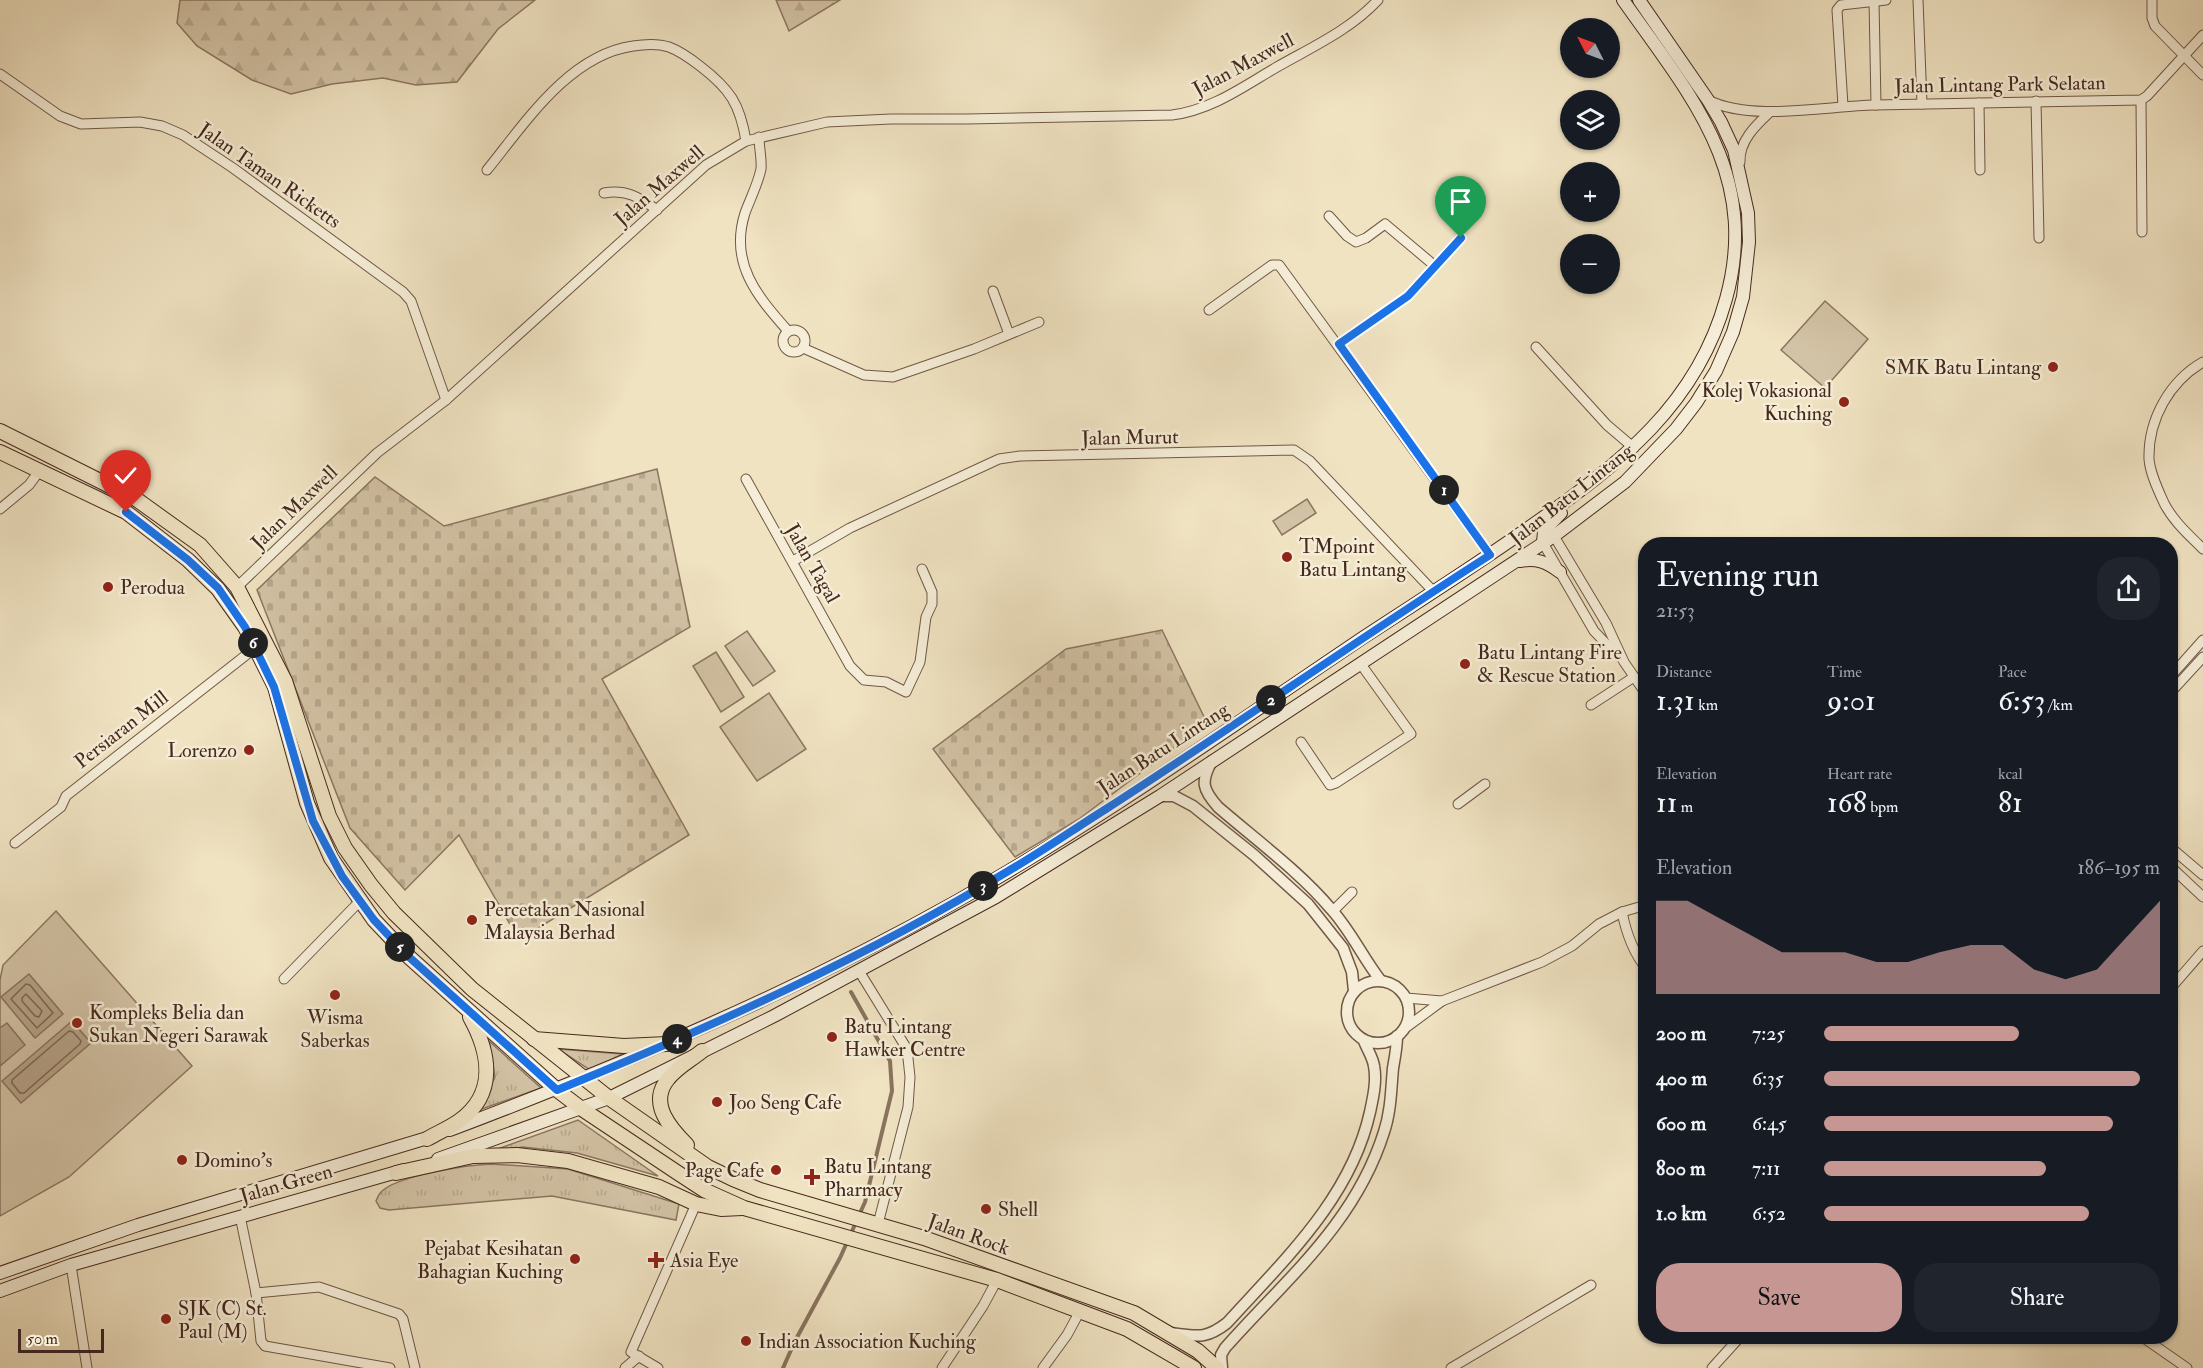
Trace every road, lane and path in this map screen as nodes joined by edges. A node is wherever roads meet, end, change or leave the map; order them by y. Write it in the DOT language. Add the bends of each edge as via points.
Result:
graph roads {
  1 [pos="1378,0"];
  2 [pos="1623,0"];
  3 [pos="1639,0"];
  4 [pos="1886,0"];
  5 [pos="1918,0"];
  6 [pos="2152,0"];
  7 [pos="1874,1"];
  8 [pos="2203,35"];
  9 [pos="2184,55"];
  10 [pos="0,74"];
  11 [pos="2203,75"];
  12 [pos="1708,100"];
  13 [pos="2141,100"];
  14 [pos="2036,101"];
  15 [pos="1922,104"];
  16 [pos="1979,104"];
  17 [pos="1876,105"];
  18 [pos="1843,106"];
  19 [pos="1770,112"];
  20 [pos="759,137"];
  21 [pos="746,141"];
  22 [pos="487,170"];
  23 [pos="1980,170"];
  24 [pos="1740,171"];
  25 [pos="604,193"];
  26 [pos="657,210"];
  27 [pos="1329,216"];
  28 [pos="2142,232"];
  29 [pos="1461,238"];
  30 [pos="2039,238"];
  31 [pos="1435,266"];
  32 [pos="993,291"];
  33 [pos="1209,310"];
  34 [pos="1040,322"];
  35 [pos="788,331"];
  36 [pos="1009,334"];
  37 [pos="1339,344"];
  38 [pos="804,348"];
  39 [pos="1536,348"];
  40 [pos="2203,362"];
  41 [pos="446,400"];
  42 [pos="0,431"];
  43 [pos="1634,448"];
  44 [pos="0,452"];
  45 [pos="40,471"];
  46 [pos="746,479"];
  47 [pos="1583,490"];
  48 [pos="0,509"];
  49 [pos="1547,537"];
  50 [pos="1505,544"];
  51 [pos="2203,549"];
  52 [pos="1490,555"];
  53 [pos="793,561"];
  54 [pos="1515,562"];
  55 [pos="922,569"];
  56 [pos="1560,572"];
  57 [pos="237,587"];
  58 [pos="1433,591"];
  59 [pos="1606,623"];
  60 [pos="1594,631"];
  61 [pos="2203,640"];
  62 [pos="255,648"];
  63 [pos="2203,657"];
  64 [pos="1624,662"];
  65 [pos="1360,663"];
  66 [pos="2178,668"];
  67 [pos="1634,677"];
  68 [pos="1638,683"];
  69 [pos="2178,684"];
  70 [pos="1591,705"];
  71 [pos="1301,742"];
  72 [pos="1213,761"];
  73 [pos="1485,784"];
  74 [pos="1160,796"];
  75 [pos="1458,804"];
  76 [pos="15,843"];
  77 [pos="2178,854"];
  78 [pos="2178,874"];
  79 [pos="2203,875"];
  80 [pos="1352,892"];
  81 [pos="2203,897"];
  82 [pos="360,901"];
  83 [pos="1638,907"];
  84 [pos="1333,911"];
  85 [pos="1622,912"];
  86 [pos="2200,956"];
  87 [pos="1638,958"];
  88 [pos="859,971"];
  89 [pos="284,979"];
  90 [pos="2178,980"];
  91 [pos="1381,981"];
  92 [pos="1354,991"];
  93 [pos="1406,998"];
  94 [pos="1442,1001"];
  95 [pos="464,1006"];
  96 [pos="1401,1033"];
  97 [pos="534,1039"];
  98 [pos="1364,1041"];
  99 [pos="667,1044"];
  100 [pos="702,1052"];
  101 [pos="584,1079"];
  102 [pos="557,1090"];
  103 [pos="609,1098"];
  104 [pos="582,1109"];
  105 [pos="427,1139"];
  106 [pos="708,1167"];
  107 [pos="396,1173"];
  108 [pos="696,1204"];
  109 [pos="744,1208"];
  110 [pos="240,1216"];
  111 [pos="873,1223"];
  112 [pos="71,1265"];
  113 [pos="0,1272"];
  114 [pos="997,1280"];
  115 [pos="1591,1285"];
  116 [pos="0,1292"];
  117 [pos="256,1293"];
  118 [pos="1080,1311"];
  119 [pos="1170,1333"];
  120 [pos="1734,1344"];
  121 [pos="2152,1344"];
  122 [pos="639,1356"];
  123 [pos="87,1368"];
  124 [pos="390,1368"];
  125 [pos="415,1368"];
  126 [pos="625,1368"];
  127 [pos="658,1368"];
  128 [pos="942,1368"];
  129 [pos="1043,1368"];
  130 [pos="1194,1368"];
  131 [pos="1217,1368"];
  132 [pos="1222,1368"];
  133 [pos="1451,1368"];
  134 [pos="1712,1368"];
  135 [pos="2187,1368"];
  1 -- 20 [label="street, Jalan Maxwell" via="1346,28 1229,95 1190,112 828,122"];
  2 -- 43 [label="main road, Jalan Batu Lintang" via="1694,100 1722,157 1734,214 1732,271 1715,329 1682,391"];
  3 -- 12 [label="main road, Jalan Batu Lintang"];
  4 -- 7 [label="street"];
  5 -- 15 [label="street"];
  6 -- 9 [label="street" via="2155,26"];
  7 -- 17 [label="street"];
  7 -- 18 [label="street" via="1841,5 1837,10"];
  8 -- 9 [label="street"];
  9 -- 11 [label="street"];
  9 -- 13 [label="street"];
  10 -- 41 [label="street, Jalan Taman Ricketts" via="60,116 81,124 140,122 183,135 403,292 411,301"];
  12 -- 19 [label="street, Jalan Lintang Park Selatan" via="1723,107"];
  12 -- 24 [label="main road, Jalan Batu Lintang" via="1734,150"];
  13 -- 14 [label="street, Jalan Lintang Park Selatan"];
  13 -- 28 [label="street"];
  14 -- 16 [label="street, Jalan Lintang Park Selatan"];
  14 -- 30 [label="street"];
  15 -- 16 [label="street, Jalan Lintang Park Selatan"];
  15 -- 17 [label="street, Jalan Lintang Park Selatan"];
  16 -- 23 [label="street"];
  17 -- 18 [label="street, Jalan Lintang Park Selatan"];
  18 -- 19 [label="street, Jalan Lintang Park Selatan"];
  19 -- 24 [label="street" via="1749,133 1739,152"];
  20 -- 21 [label="street, Jalan Maxwell"];
  20 -- 35 [label="street" via="761,168 745,214 740,246 752,286"];
  21 -- 22 [label="street" via="737,105 714,77 671,47 649,44 617,48 578,70 544,99"];
  21 -- 26 [label="street, Jalan Maxwell" via="706,165"];
  24 -- 49 [label="main road, Jalan Batu Lintang" via="1748,213 1747,277 1733,332 1716,371 1696,403 1649,459 1625,482"];
  25 -- 26 [label="street" via="626,192"];
  26 -- 41 [label="street, Jalan Maxwell"];
  27 -- 31 [label="street" via="1356,242 1385,224"];
  29 -- 31 [label="street"];
  31 -- 37 [label="street" via="1408,296"];
  32 -- 36 [label="street"];
  33 -- 37 [label="street" via="1272,265 1279,265"];
  34 -- 36 [label="street"];
  35 -- 38 [label="street" via="801,332 806,339"];
  35 -- 38 [label="street" via="783,338 784,347 791,352"];
  36 -- 38 [label="street" via="893,377 864,375"];
  37 -- 52 [label="street"];
  39 -- 43 [label="street" via="1607,425"];
  40 -- 51 [label="street" via="2188,370 2160,407 2149,460 2164,504"];
  41 -- 57 [label="street, Jalan Maxwell" via="377,453"];
  42 -- 57 [label="main road, Jalan Rock" via="135,499 200,545"];
  43 -- 47 [label="main road, Jalan Batu Lintang"];
  44 -- 45 [label="main road, Jalan Rock"];
  45 -- 48 [label="street"];
  45 -- 62 [label="main road, Jalan Rock" via="126,512 188,560 218,588"];
  46 -- 53 [label="street, Jalan Tagal"];
  47 -- 49 [label="main road"];
  47 -- 50 [label="main road, Jalan Batu Lintang"];
  49 -- 50 [label="main road"];
  49 -- 54 [label="main road, Jalan Batu Lintang"];
  49 -- 56 [label="street"];
  49 -- 59 [label="street"];
  50 -- 52 [label="main road, Jalan Batu Lintang"];
  52 -- 58 [label="main road, Jalan Batu Lintang"];
  53 -- 55 [label="street, Jalan Tagal" via="850,666 864,680 886,682 906,692 920,662 926,618 932,604 932,592"];
  53 -- 58 [label="street, Jalan Murut" via="850,528 999,459 1294,450 1310,461"];
  54 -- 56 [label="main road" via="1544,561"];
  54 -- 65 [label="main road, Jalan Batu Lintang"];
  56 -- 60 [label="street"];
  57 -- 97 [label="main road, Jalan Rock" via="285,681 329,816 345,848 409,928 472,989"];
  58 -- 99 [label="main road, Jalan Batu Lintang" via="1011,870 822,973"];
  59 -- 60 [label="street" via="1602,632"];
  59 -- 64 [label="street"];
  60 -- 64 [label="street"];
  61 -- 66 [label="street"];
  62 -- 76 [label="street, Persiaran Mill" via="66,796 61,807"];
  62 -- 82 [label="main road, Jalan Rock" via="274,687 313,821 331,858"];
  63 -- 69 [label="street"];
  64 -- 67 [label="street"];
  65 -- 71 [label="street" via="1411,734 1330,785"];
  65 -- 72 [label="main road, Jalan Batu Lintang"];
  67 -- 68 [label="street"];
  67 -- 70 [label="street"];
  72 -- 74 [label="main road, Jalan Batu Lintang"];
  72 -- 84 [label="street" via="1204,780 1206,794"];
  73 -- 75 [label="street"];
  74 -- 88 [label="main road, Jalan Batu Lintang" via="996,897"];
  74 -- 92 [label="street" via="1174,796 1193,806 1308,904 1343,948"];
  77 -- 79 [label="street"];
  78 -- 81 [label="street"];
  80 -- 84 [label="street"];
  82 -- 89 [label="street"];
  82 -- 95 [label="main road, Jalan Rock" via="409,957"];
  83 -- 85 [label="street"];
  84 -- 91 [label="street"];
  85 -- 87 [label="street" via="1625,930"];
  85 -- 94 [label="street" via="1542,962"];
  86 -- 90 [label="street"];
  88 -- 100 [label="main road, Jalan Batu Lintang"];
  88 -- 111 [label="street" via="907,1050 910,1077 908,1107"];
  91 -- 92 [label="street" via="1366,983"];
  91 -- 93 [label="street" via="1400,990"];
  92 -- 98 [label="street" via="1348,1001 1347,1023"];
  93 -- 94 [label="street"];
  93 -- 96 [label="street" via="1408,1019"];
  94 -- 96 [label="street"];
  95 -- 102 [label="main road, Jalan Rock"];
  95 -- 105 [label="main road" via="480,1034 488,1061 486,1078 473,1108"];
  96 -- 98 [label="street" via="1383,1044"];
  96 -- 132 [label="street" via="1385,1130 1362,1186 1335,1228 1225,1348"];
  97 -- 99 [label="main road" via="624,1047"];
  97 -- 101 [label="main road, Jalan Rock"];
  98 -- 119 [label="street" via="1374,1065 1372,1103 1358,1152 1331,1203 1216,1332 1203,1337"];
  99 -- 101 [label="main road, Jalan Batu Lintang"];
  100 -- 103 [label="main road, Jalan Batu Lintang"];
  100 -- 106 [label="main road" via="668,1078 661,1089 660,1106 675,1133"];
  101 -- 102 [label="main road, Jalan Batu Lintang"];
  101 -- 103 [label="main road, Jalan Rock"];
  102 -- 104 [label="main road, Jalan Rock"];
  102 -- 105 [label="main road, Jalan Green"];
  103 -- 104 [label="main road, Jalan Batu Lintang"];
  103 -- 106 [label="main road, Jalan Rock"];
  104 -- 107 [label="main road, Jalan Green"];
  104 -- 109 [label="main road, Jalan Rock" via="704,1190"];
  105 -- 113 [label="main road, Jalan Green" via="138,1225"];
  106 -- 111 [label="main road, Jalan Rock" via="760,1190"];
  107 -- 108 [label="main road" via="473,1156 517,1155 568,1161 659,1187"];
  107 -- 110 [label="main road, Jalan Green"];
  108 -- 109 [label="main road"];
  108 -- 122 [label="street" via="631,1352"];
  109 -- 114 [label="main road, Jalan Rock"];
  110 -- 112 [label="main road, Jalan Green"];
  110 -- 117 [label="street"];
  111 -- 119 [label="main road, Jalan Rock" via="1134,1313"];
  112 -- 116 [label="main road, Jalan Green"];
  112 -- 123 [label="street"];
  114 -- 118 [label="main road, Jalan Rock"];
  114 -- 128 [label="street"];
  115 -- 133 [label="street"];
  117 -- 124 [label="street" via="264,1346"];
  117 -- 125 [label="street" via="319,1287 399,1314"];
  118 -- 129 [label="street"];
  118 -- 130 [label="main road, Jalan Rock" via="1127,1329"];
  119 -- 131 [label="main road, Jalan Rock"];
  120 -- 134 [label="street"];
  121 -- 135 [label="street"];
  122 -- 126 [label="street"];
  122 -- 127 [label="street"];
}
